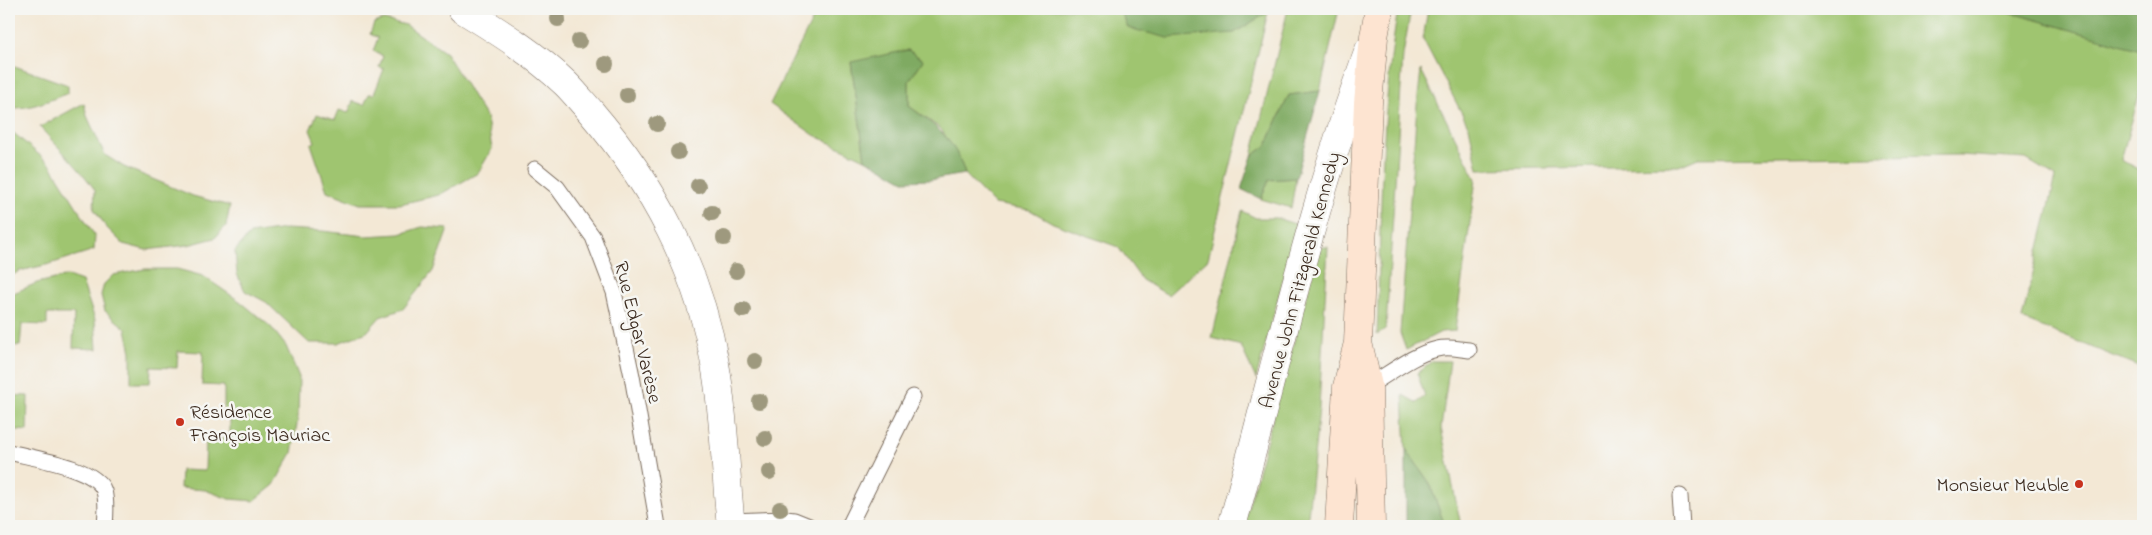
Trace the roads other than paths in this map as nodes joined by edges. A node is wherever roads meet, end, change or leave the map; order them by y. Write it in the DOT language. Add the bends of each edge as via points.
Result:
graph roads {
  1 [pos="462,9"];
  2 [pos="1379,9"];
  3 [pos="1374,37"];
  4 [pos="535,169"];
  5 [pos="1358,343"];
  6 [pos="1469,350"];
  7 [pos="1368,386"];
  8 [pos="913,397"];
  9 [pos="9,452"];
  10 [pos="1680,496"];
  11 [pos="731,524"];
  12 [pos="105,526"];
  13 [pos="658,526"];
  14 [pos="809,526"];
  15 [pos="849,526"];
  16 [pos="1232,526"];
  17 [pos="1339,526"];
  18 [pos="1371,526"];
  19 [pos="1682,526"];
  1 -- 11 [label="street" via="516,43 566,84 614,139 647,186 673,234 699,295 715,363 725,438"];
  2 -- 3 [label="main road, Avenue John Fitzgerald Kennedy"];
  3 -- 5 [label="main road, Avenue John Fitzgerald Kennedy" via="1368,103"];
  3 -- 16 [label="street, Avenue John Fitzgerald Kennedy" via="1343,118"];
  4 -- 13 [label="lane, Rue Edgar Varèse" via="557,187 593,237 614,292"];
  5 -- 7 [label="main road, Avenue John Fitzgerald Kennedy"];
  5 -- 17 [label="main road, Avenue John Fitzgerald Kennedy" via="1347,387"];
  6 -- 7 [label="lane" via="1437,349 1400,365"];
  7 -- 18 [label="main road, Avenue John Fitzgerald Kennedy"];
  8 -- 15 [label="lane"];
  9 -- 12 [label="lane" via="86,472 97,480 104,490"];
  10 -- 19 [label="lane"];
  11 -- 14 [label="lane" via="786,519"];
}
